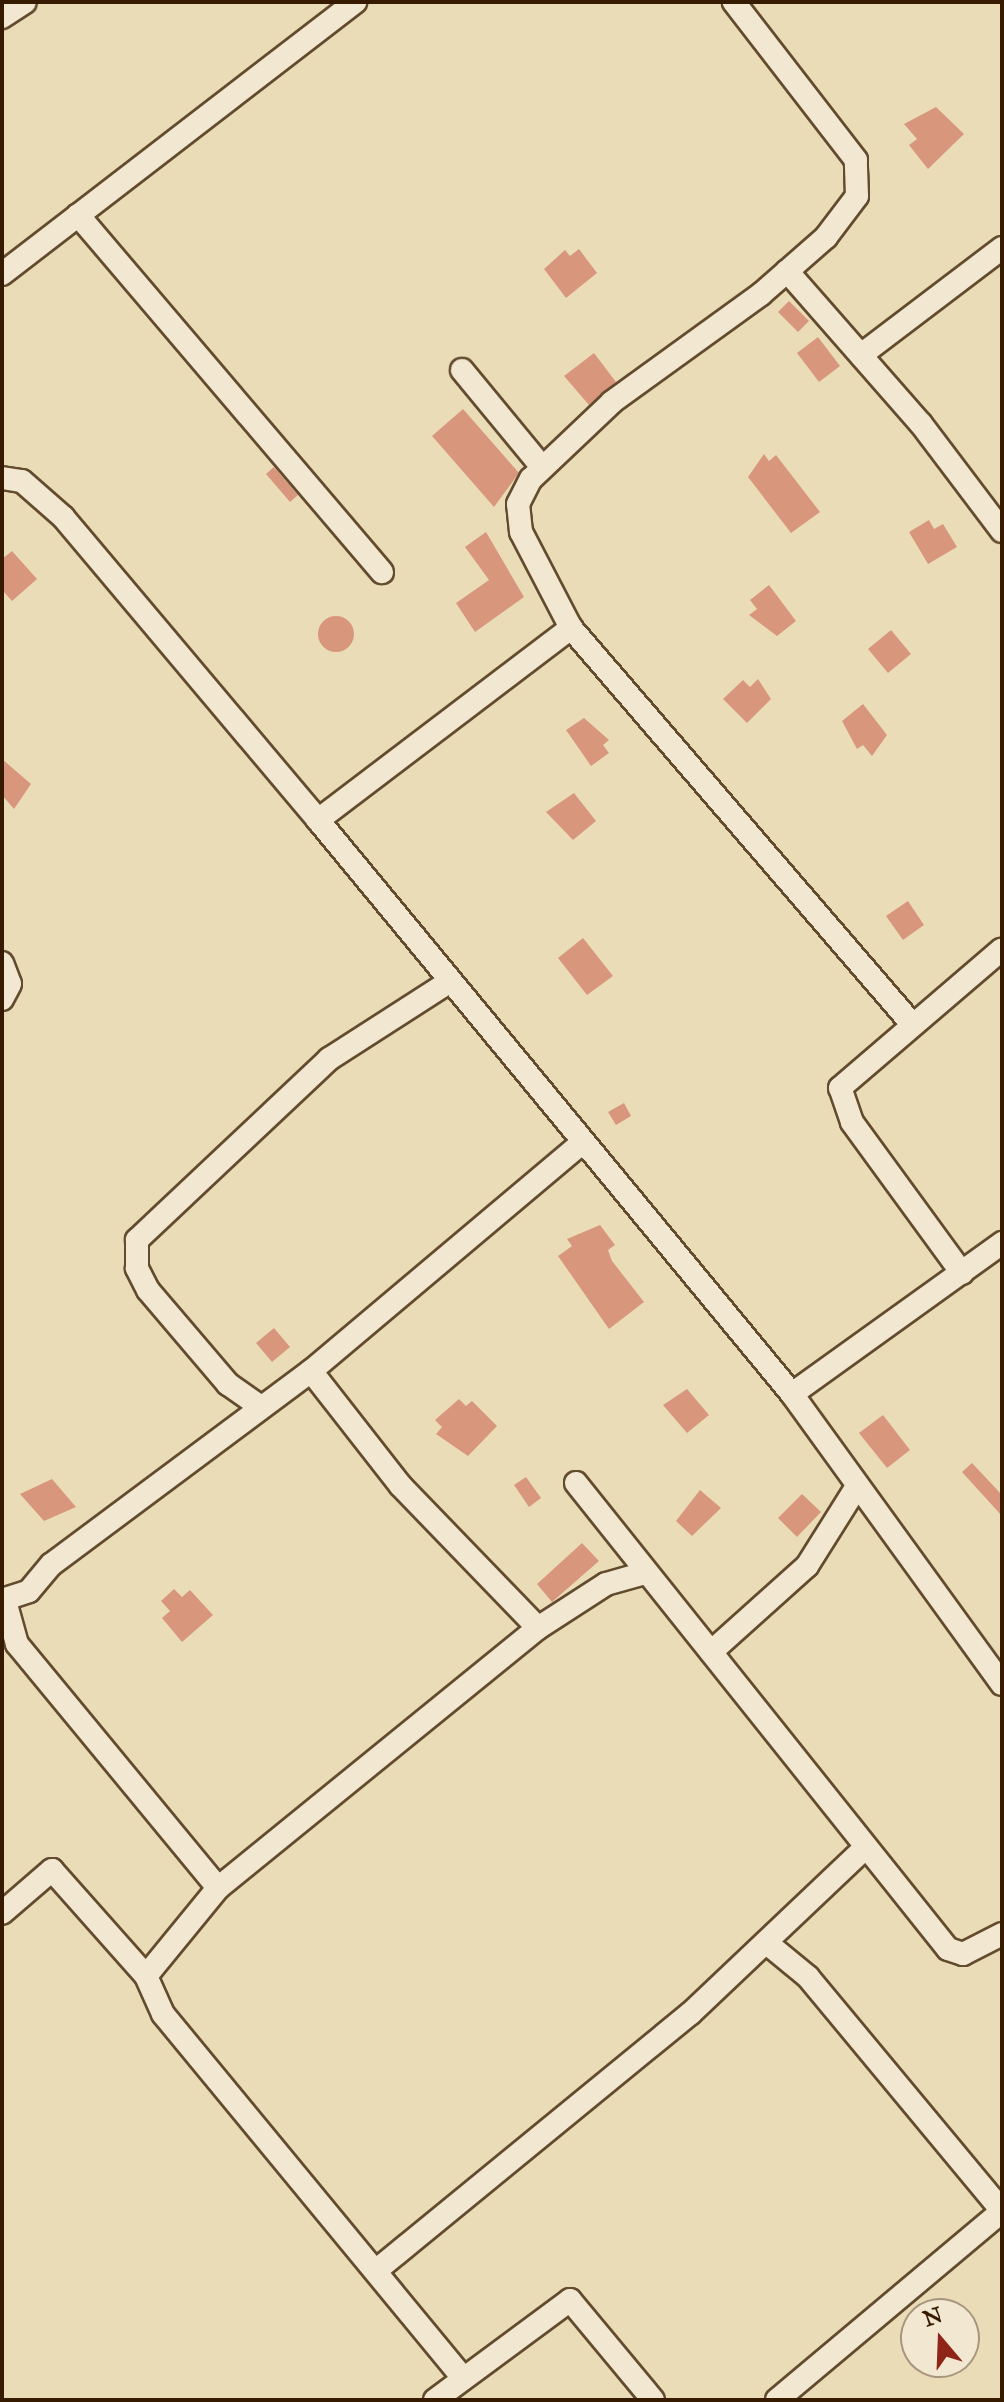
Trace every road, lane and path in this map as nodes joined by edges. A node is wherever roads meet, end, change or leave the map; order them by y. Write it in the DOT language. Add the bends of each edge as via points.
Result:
graph roads {
  1 [pos="25,2"];
  2 [pos="355,2"];
  3 [pos="734,2"];
  4 [pos="2,17"];
  5 [pos="78,215"];
  6 [pos="1002,248"];
  7 [pos="787,271"];
  8 [pos="3,272"];
  9 [pos="861,355"];
  10 [pos="462,370"];
  11 [pos="542,467"];
  12 [pos="2,478"];
  13 [pos="1002,531"];
  14 [pos="382,572"];
  15 [pos="571,628"];
  16 [pos="318,820"];
  17 [pos="1002,949"];
  18 [pos="2,963"];
  19 [pos="449,982"];
  20 [pos="2,999"];
  21 [pos="912,1024"];
  22 [pos="579,1145"];
  23 [pos="1002,1243"];
  24 [pos="962,1273"];
  25 [pos="311,1371"];
  26 [pos="792,1394"];
  27 [pos="258,1405"];
  28 [pos="576,1483"];
  29 [pos="856,1488"];
  30 [pos="645,1573"];
  31 [pos="4,1601"];
  32 [pos="538,1628"];
  33 [pos="6,1629"];
  34 [pos="711,1652"];
  35 [pos="1002,1684"];
  36 [pos="865,1848"];
  37 [pos="218,1888"];
  38 [pos="2,1913"];
  39 [pos="1002,1934"];
  40 [pos="768,1944"];
  41 [pos="146,1976"];
  42 [pos="1002,2211"];
  43 [pos="378,2269"];
  44 [pos="463,2378"];
  45 [pos="435,2400"];
  46 [pos="653,2400"];
  47 [pos="777,2400"];
  1 -- 4 [label="street"];
  2 -- 5 [label="street"];
  3 -- 7 [label="street" via="856,160 857,196"];
  5 -- 8 [label="street"];
  5 -- 14 [label="street"];
  6 -- 9 [label="street"];
  7 -- 9 [label="street"];
  7 -- 11 [label="street" via="612,402"];
  9 -- 13 [label="street"];
  10 -- 11 [label="street"];
  11 -- 15 [label="street" via="518,504 521,532"];
  12 -- 16 [label="street" via="22,481 63,517"];
  15 -- 16 [label="street"];
  15 -- 21 [label="street"];
  16 -- 19 [label="street"];
  17 -- 21 [label="street"];
  18 -- 20 [label="street" via="10,984"];
  19 -- 22 [label="street"];
  19 -- 27 [label="street" via="329,1059 137,1240 137,1268 148,1290 228,1384"];
  21 -- 24 [label="street" via="860,1067 839,1098"];
  22 -- 25 [label="street"];
  22 -- 26 [label="street"];
  23 -- 24 [label="street"];
  24 -- 26 [label="street"];
  25 -- 27 [label="street"];
  25 -- 32 [label="street" via="401,1486"];
  26 -- 29 [label="street"];
  27 -- 31 [label="street" via="52,1564 29,1591"];
  28 -- 30 [label="street"];
  29 -- 34 [label="street" via="807,1566"];
  29 -- 35 [label="street"];
  30 -- 32 [label="street" via="606,1584"];
  30 -- 34 [label="street"];
  31 -- 33 [label="street"];
  32 -- 37 [label="street"];
  33 -- 37 [label="street"];
  34 -- 36 [label="street"];
  36 -- 39 [label="street" via="948,1949 963,1954"];
  36 -- 40 [label="street"];
  37 -- 41 [label="street"];
  38 -- 41 [label="street" via="52,1870"];
  40 -- 42 [label="street" via="808,1977"];
  40 -- 43 [label="street"];
  41 -- 43 [label="street" via="163,2014"];
  42 -- 47 [label="street"];
  43 -- 44 [label="street"];
  44 -- 45 [label="street"];
  44 -- 46 [label="street" via="570,2300"];
}
